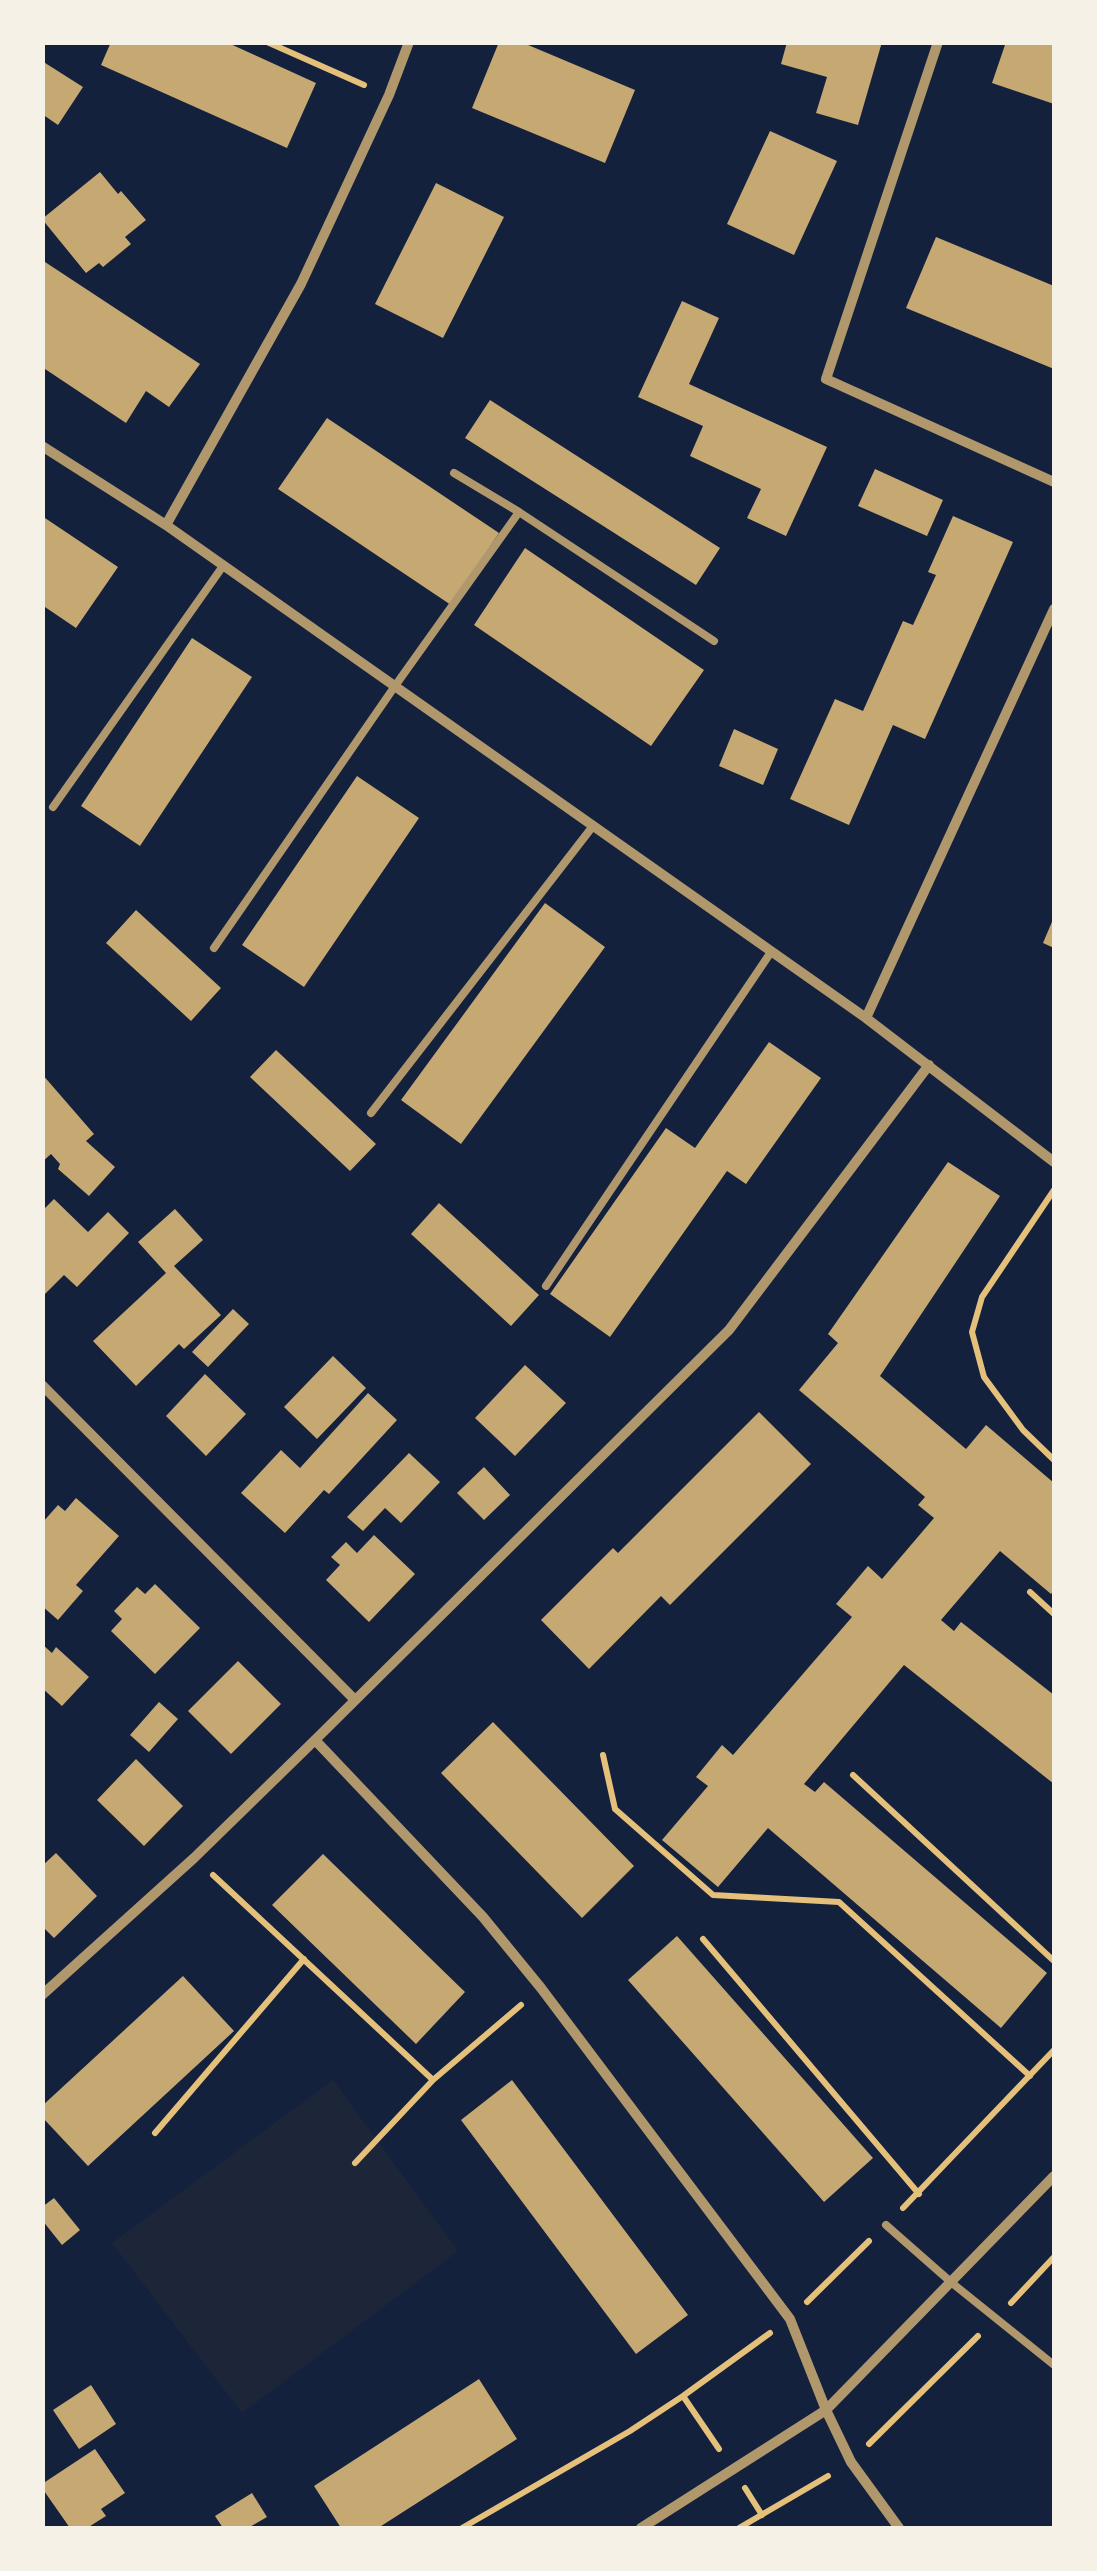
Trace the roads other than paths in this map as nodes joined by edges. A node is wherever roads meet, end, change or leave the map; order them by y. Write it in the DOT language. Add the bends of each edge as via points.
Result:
graph roads {
  1 [pos="409,42"];
  2 [pos="938,42"];
  3 [pos="42,446"];
  4 [pos="454,473"];
  5 [pos="1054,482"];
  6 [pos="519,512"];
  7 [pos="166,526"];
  8 [pos="224,566"];
  9 [pos="1054,609"];
  10 [pos="714,641"];
  11 [pos="395,686"];
  12 [pos="53,807"];
  13 [pos="593,826"];
  14 [pos="214,948"];
  15 [pos="771,952"];
  16 [pos="866,1018"];
  17 [pos="929,1065"];
  18 [pos="372,1114"];
  19 [pos="1054,1162"];
  20 [pos="546,1286"];
  21 [pos="42,1385"];
  22 [pos="355,1700"];
  23 [pos="316,1740"];
  24 [pos="42,1996"];
  25 [pos="1054,2176"];
  26 [pos="886,2225"];
  27 [pos="952,2282"];
  28 [pos="1054,2365"];
  29 [pos="826,2410"];
  30 [pos="642,2528"];
  31 [pos="899,2528"];
  1 -- 7 [label="street" via="301,284"];
  2 -- 5 [label="street" via="826,378"];
  3 -- 7 [label="street"];
  4 -- 6 [label="lane"];
  6 -- 10 [label="lane"];
  6 -- 11 [label="lane"];
  7 -- 8 [label="street"];
  8 -- 11 [label="street"];
  8 -- 12 [label="lane"];
  9 -- 16 [label="street"];
  11 -- 13 [label="street"];
  11 -- 14 [label="lane"];
  13 -- 15 [label="street"];
  13 -- 18 [label="lane"];
  15 -- 16 [label="street"];
  15 -- 20 [label="lane"];
  16 -- 17 [label="street"];
  17 -- 19 [label="street"];
  17 -- 22 [label="street" via="729,1330"];
  21 -- 22 [label="street"];
  22 -- 23 [label="street"];
  23 -- 24 [label="street"];
  23 -- 29 [label="street" via="541,1988 790,2319"];
  25 -- 27 [label="street"];
  26 -- 27 [label="lane"];
  27 -- 28 [label="lane"];
  27 -- 29 [label="street"];
  29 -- 30 [label="street"];
  29 -- 31 [label="street" via="851,2462"];
}
